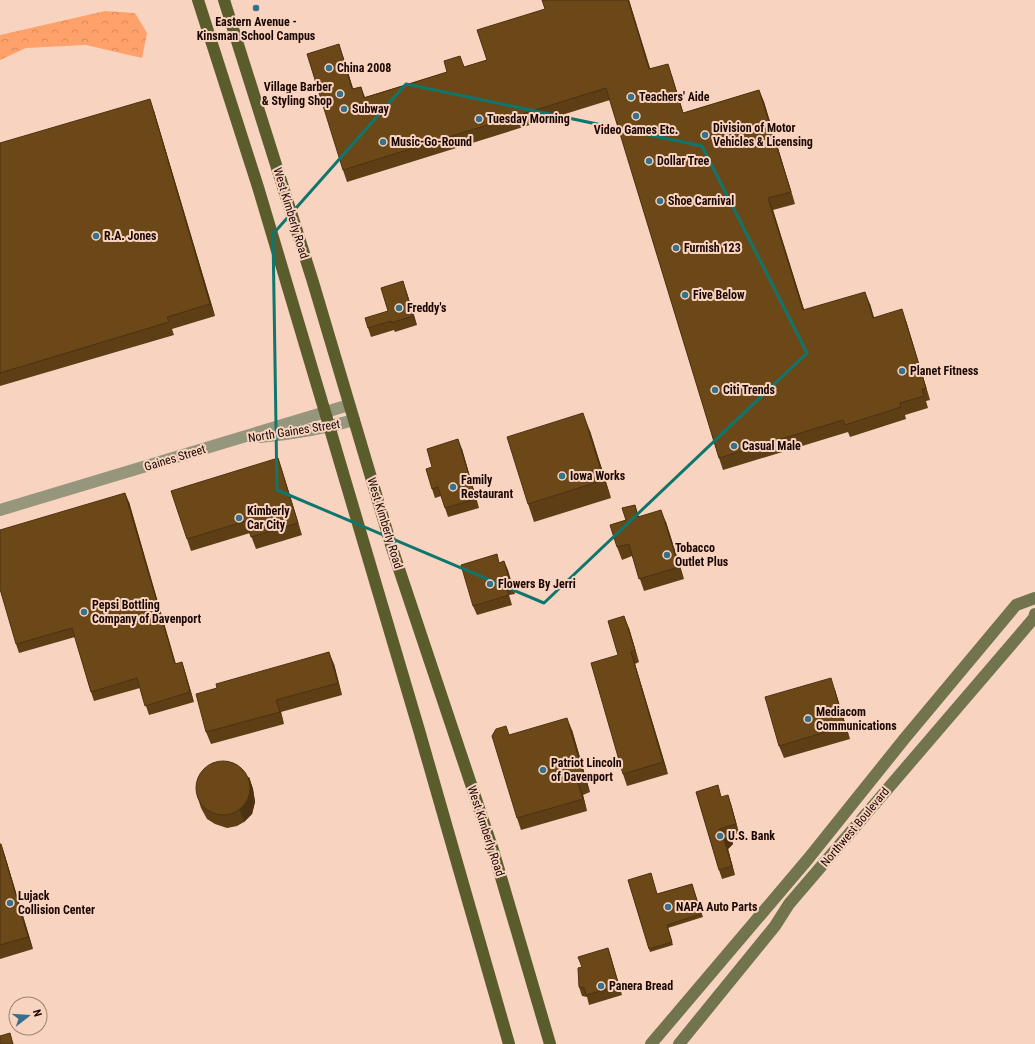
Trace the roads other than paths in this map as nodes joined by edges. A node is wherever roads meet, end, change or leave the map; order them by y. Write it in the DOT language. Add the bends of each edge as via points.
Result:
graph roads {
  1 [pos="198,0"];
  2 [pos="224,0"];
  3 [pos="349,406"];
  4 [pos="325,412"];
  5 [pos="354,420"];
  6 [pos="330,427"];
  7 [pos="233,440"];
  8 [pos="0,510"];
  9 [pos="1035,598"];
  10 [pos="1035,614"];
  11 [pos="508,1044"];
  12 [pos="550,1044"];
  13 [pos="651,1044"];
  14 [pos="678,1044"];
  1 -- 4 [label="main road, West Kimberly Road" via="258,187"];
  2 -- 3 [label="main road, West Kimberly Road" via="313,282"];
  3 -- 4 [label="street, Gaines Street"];
  3 -- 5 [label="main road, West Kimberly Road"];
  4 -- 6 [label="main road, West Kimberly Road"];
  4 -- 7 [label="street, Gaines Street"];
  5 -- 6 [label="street, North Gaines Street"];
  5 -- 12 [label="main road, West Kimberly Road" via="394,555 493,850"];
  6 -- 7 [label="street, North Gaines Street"];
  6 -- 11 [label="main road, West Kimberly Road"];
  7 -- 8 [label="street, Gaines Street"];
  9 -- 13 [label="main road, Northwest Boulevard" via="1016,605 808,859"];
  10 -- 14 [label="main road, Northwest Boulevard" via="794,898 775,926"];
}
